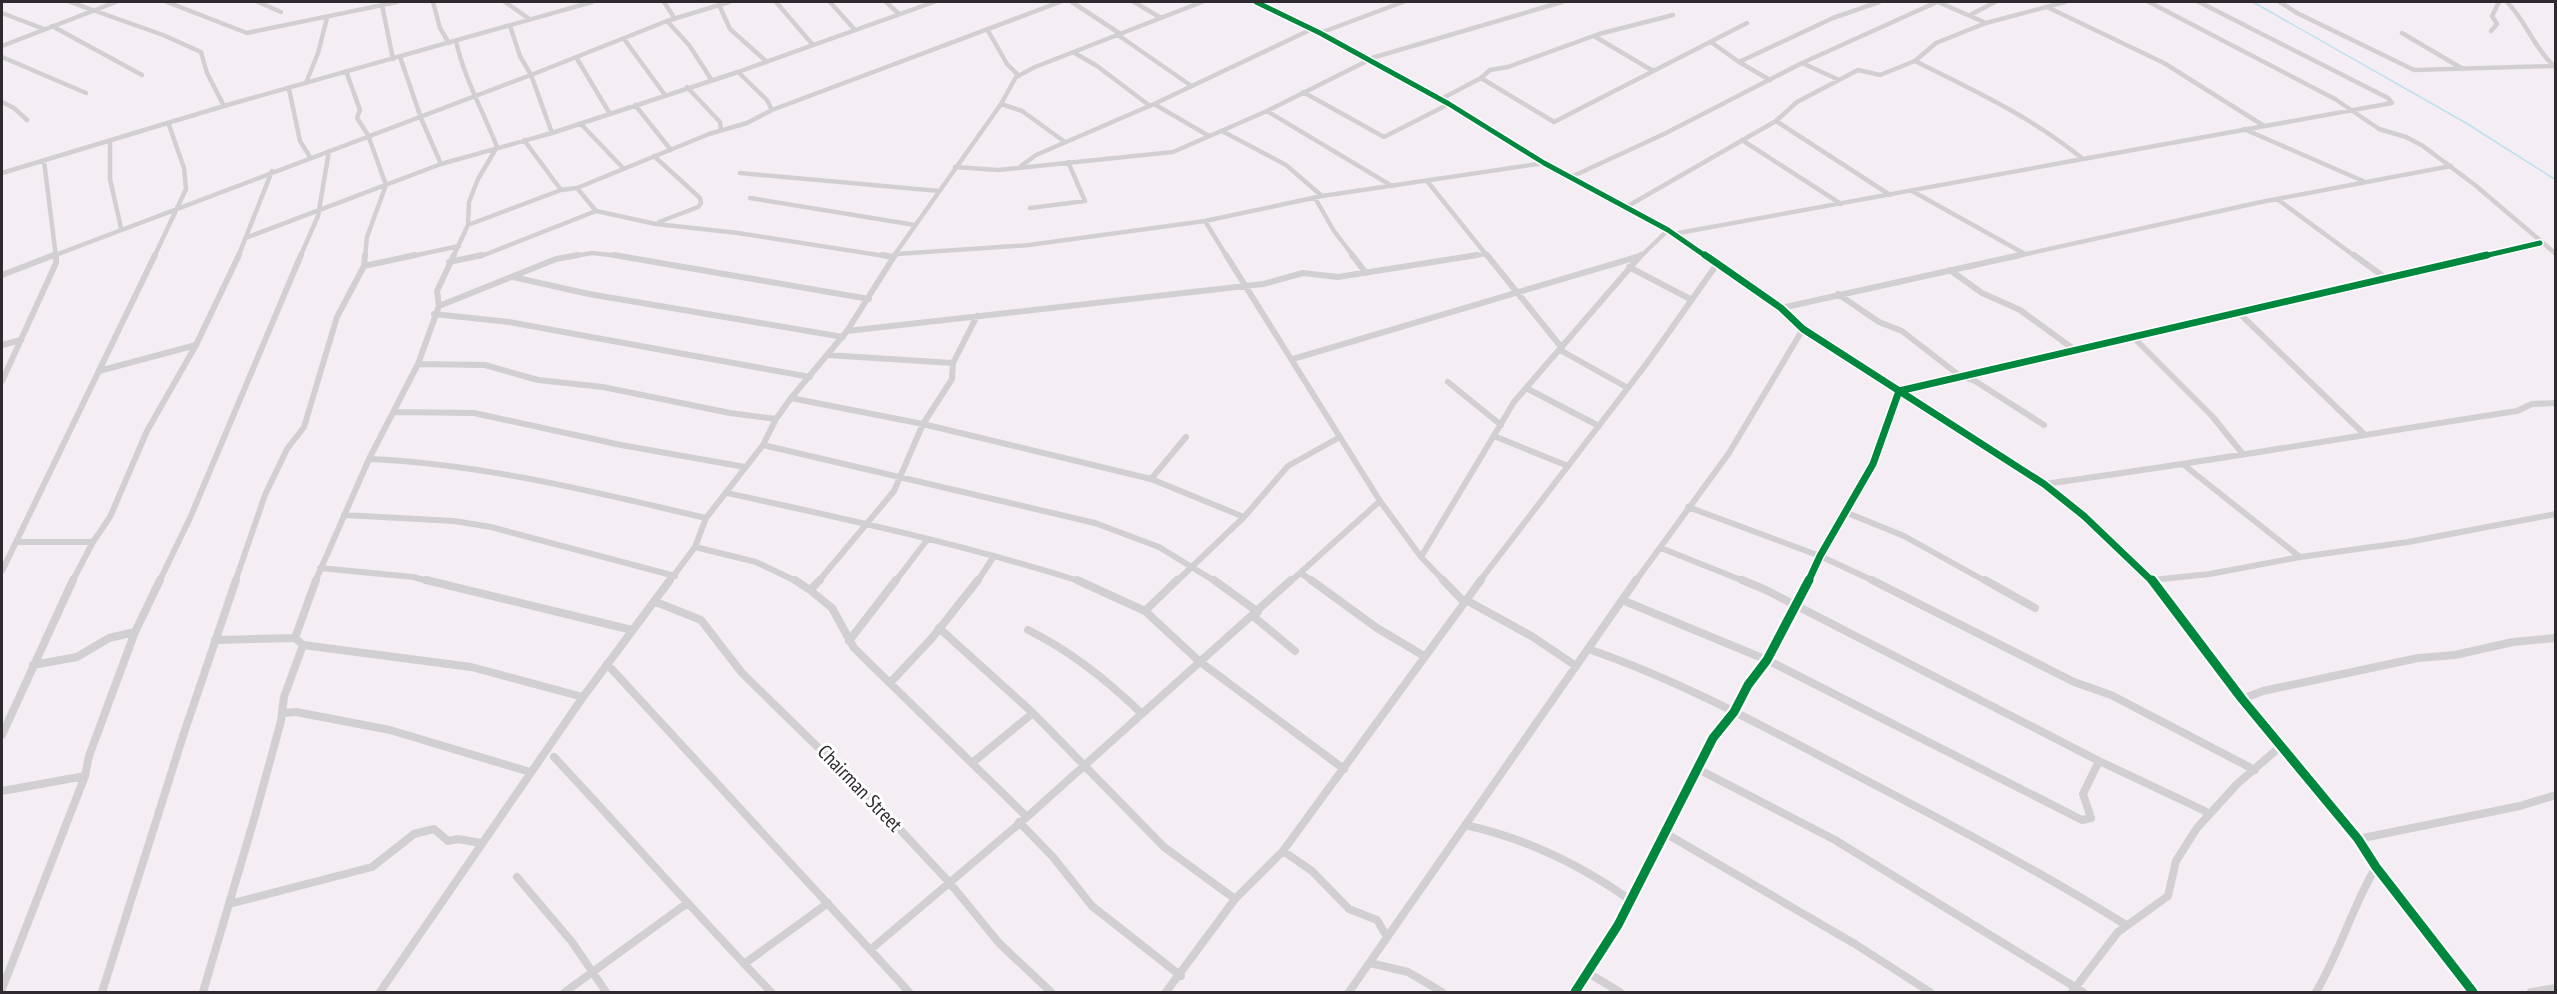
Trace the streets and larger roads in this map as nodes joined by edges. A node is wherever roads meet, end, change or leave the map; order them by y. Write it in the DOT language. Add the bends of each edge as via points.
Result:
graph roads {
  1 [pos="70,2"];
  2 [pos="116,2"];
  3 [pos="167,2"];
  4 [pos="258,2"];
  5 [pos="398,2"];
  6 [pos="433,2"];
  7 [pos="504,2"];
  8 [pos="558,2"];
  9 [pos="592,2"];
  10 [pos="663,2"];
  11 [pos="729,2"];
  12 [pos="776,2"];
  13 [pos="830,2"];
  14 [pos="886,2"];
  15 [pos="934,2"];
  16 [pos="1060,2"];
  17 [pos="1072,2"];
  18 [pos="1134,2"];
  19 [pos="1202,2"];
  20 [pos="1256,2"];
  21 [pos="1403,2"];
  22 [pos="1562,2"];
  23 [pos="1879,2"];
  24 [pos="1937,2"];
  25 [pos="1995,2"];
  26 [pos="2065,2"];
  27 [pos="2149,2"];
  28 [pos="2199,2"];
  29 [pos="2280,2"];
  30 [pos="2499,2"];
  31 [pos="2506,2"];
  32 [pos="721,3"];
  33 [pos="1394,3"];
  34 [pos="382,6"];
  35 [pos="2048,7"];
  36 [pos="563,9"];
  37 [pos="96,10"];
  38 [pos="281,12"];
  39 [pos="2,13"];
  40 [pos="899,14"];
  41 [pos="1673,15"];
  42 [pos="1970,15"];
  43 [pos="327,18"];
  44 [pos="528,18"];
  45 [pos="1161,18"];
  46 [pos="675,19"];
  47 [pos="668,21"];
  48 [pos="1747,23"];
  49 [pos="1986,23"];
  50 [pos="52,26"];
  51 [pos="510,26"];
  52 [pos="44,29"];
  53 [pos="987,29"];
  54 [pos="1312,29"];
  55 [pos="855,30"];
  56 [pos="2491,31"];
  57 [pos="1320,33"];
  58 [pos="2402,33"];
  59 [pos="1118,34"];
  60 [pos="1594,36"];
  61 [pos="624,39"];
  62 [pos="456,41"];
  63 [pos="1711,42"];
  64 [pos="448,44"];
  65 [pos="813,45"];
  66 [pos="2,46"];
  67 [pos="1073,52"];
  68 [pos="2,57"];
  69 [pos="400,57"];
  70 [pos="576,57"];
  71 [pos="393,59"];
  72 [pos="1366,60"];
  73 [pos="1915,61"];
  74 [pos="767,62"];
  75 [pos="1738,62"];
  76 [pos="1802,63"];
  77 [pos="2555,67"];
  78 [pos="2464,69"];
  79 [pos="346,71"];
  80 [pos="1653,71"];
  81 [pos="738,72"];
  82 [pos="142,75"];
  83 [pos="531,75"];
  84 [pos="1019,76"];
  85 [pos="1481,78"];
  86 [pos="711,79"];
  87 [pos="1770,80"];
  88 [pos="1837,80"];
  89 [pos="306,82"];
  90 [pos="1190,85"];
  91 [pos="687,87"];
  92 [pos="289,89"];
  93 [pos="1303,92"];
  94 [pos="86,93"];
  95 [pos="476,94"];
  96 [pos="664,95"];
  97 [pos="1441,99"];
  98 [pos="2,102"];
  99 [pos="1001,104"];
  100 [pos="1449,104"];
  101 [pos="635,105"];
  102 [pos="1152,105"];
  103 [pos="224,106"];
  104 [pos="772,110"];
  105 [pos="1268,111"];
  106 [pos="2351,111"];
  107 [pos="610,114"];
  108 [pos="420,115"];
  109 [pos="27,120"];
  110 [pos="1776,121"];
  111 [pos="581,124"];
  112 [pos="169,125"];
  113 [pos="2264,126"];
  114 [pos="2244,129"];
  115 [pos="721,130"];
  116 [pos="1222,130"];
  117 [pos="552,133"];
  118 [pos="368,135"];
  119 [pos="1209,136"];
  120 [pos="524,140"];
  121 [pos="1742,140"];
  122 [pos="110,142"];
  123 [pos="1065,142"];
  124 [pos="497,147"];
  125 [pos="671,150"];
  126 [pos="329,151"];
  127 [pos="310,156"];
  128 [pos="654,156"];
  129 [pos="2083,159"];
  130 [pos="44,161"];
  131 [pos="1068,162"];
  132 [pos="1544,163"];
  133 [pos="441,164"];
  134 [pos="1020,166"];
  135 [pos="2451,166"];
  136 [pos="955,167"];
  137 [pos="623,168"];
  138 [pos="272,171"];
  139 [pos="2,173"];
  140 [pos="740,173"];
  141 [pos="1572,177"];
  142 [pos="1427,181"];
  143 [pos="2364,181"];
  144 [pos="386,185"];
  145 [pos="1392,186"];
  146 [pos="577,188"];
  147 [pos="561,190"];
  148 [pos="939,191"];
  149 [pos="1912,191"];
  150 [pos="1890,195"];
  151 [pos="1322,196"];
  152 [pos="750,198"];
  153 [pos="1315,198"];
  154 [pos="2277,199"];
  155 [pos="1841,204"];
  156 [pos="1626,207"];
  157 [pos="1030,208"];
  158 [pos="176,211"];
  159 [pos="596,211"];
  160 [pos="318,212"];
  161 [pos="1205,221"];
  162 [pos="656,224"];
  163 [pos="468,225"];
  164 [pos="915,225"];
  165 [pos="121,228"];
  166 [pos="1671,232"];
  167 [pos="248,237"];
  168 [pos="2540,243"];
  169 [pos="459,246"];
  170 [pos="57,254"];
  171 [pos="1485,254"];
  172 [pos="2025,254"];
  173 [pos="2556,254"];
  174 [pos="895,255"];
  175 [pos="1640,256"];
  176 [pos="449,262"];
  177 [pos="1717,264"];
  178 [pos="364,266"];
  179 [pos="1629,267"];
  180 [pos="1949,269"];
  181 [pos="1366,273"];
  182 [pos="2,275"];
  183 [pos="512,277"];
  184 [pos="2387,279"];
  185 [pos="1246,285"];
  186 [pos="1517,292"];
  187 [pos="1838,294"];
  188 [pos="869,299"];
  189 [pos="1692,300"];
  190 [pos="439,306"];
  191 [pos="1781,308"];
  192 [pos="2238,312"];
  193 [pos="434,314"];
  194 [pos="977,316"];
  195 [pos="1803,329"];
  196 [pos="845,334"];
  197 [pos="2132,336"];
  198 [pos="21,340"];
  199 [pos="2,345"];
  200 [pos="195,345"];
  201 [pos="1561,349"];
  202 [pos="2075,350"];
  203 [pos="827,355"];
  204 [pos="1293,359"];
  205 [pos="953,363"];
  206 [pos="418,364"];
  207 [pos="99,371"];
  208 [pos="810,376"];
  209 [pos="1960,376"];
  210 [pos="2,381"];
  211 [pos="1448,382"];
  212 [pos="1526,388"];
  213 [pos="1628,388"];
  214 [pos="1899,391"];
  215 [pos="791,398"];
  216 [pos="2556,403"];
  217 [pos="395,411"];
  218 [pos="776,419"];
  219 [pos="922,424"];
  220 [pos="1501,425"];
  221 [pos="2044,425"];
  222 [pos="1599,426"];
  223 [pos="2363,433"];
  224 [pos="1494,436"];
  225 [pos="1186,437"];
  226 [pos="1340,437"];
  227 [pos="763,445"];
  228 [pos="2242,453"];
  229 [pos="369,459"];
  230 [pos="2184,465"];
  231 [pos="1568,466"];
  232 [pos="745,467"];
  233 [pos="902,474"];
  234 [pos="1151,479"];
  235 [pos="2044,484"];
  236 [pos="727,493"];
  237 [pos="1380,501"];
  238 [pos="1688,507"];
  239 [pos="1845,512"];
  240 [pos="2556,514"];
  241 [pos="344,515"];
  242 [pos="1244,517"];
  243 [pos="706,518"];
  244 [pos="868,524"];
  245 [pos="927,540"];
  246 [pos="16,542"];
  247 [pos="93,542"];
  248 [pos="695,547"];
  249 [pos="1661,548"];
  250 [pos="994,556"];
  251 [pos="1820,556"];
  252 [pos="1421,557"];
  253 [pos="2300,557"];
  254 [pos="1193,567"];
  255 [pos="320,568"];
  256 [pos="2,571"];
  257 [pos="1301,573"];
  258 [pos="675,576"];
  259 [pos="2152,580"];
  260 [pos="810,590"];
  261 [pos="1622,600"];
  262 [pos="1465,601"];
  263 [pos="656,602"];
  264 [pos="1797,607"];
  265 [pos="2035,608"];
  266 [pos="1144,611"];
  267 [pos="1255,614"];
  268 [pos="939,628"];
  269 [pos="632,630"];
  270 [pos="1028,630"];
  271 [pos="135,632"];
  272 [pos="295,638"];
  273 [pos="2556,638"];
  274 [pos="215,640"];
  275 [pos="849,641"];
  276 [pos="303,645"];
  277 [pos="1588,649"];
  278 [pos="1295,651"];
  279 [pos="1424,656"];
  280 [pos="1767,660"];
  281 [pos="1199,661"];
  282 [pos="607,664"];
  283 [pos="33,665"];
  284 [pos="1576,666"];
  285 [pos="890,683"];
  286 [pos="583,697"];
  287 [pos="2242,699"];
  288 [pos="1734,712"];
  289 [pos="283,713"];
  290 [pos="1142,713"];
  291 [pos="1033,714"];
  292 [pos="2,735"];
  293 [pos="2281,746"];
  294 [pos="554,757"];
  295 [pos="2099,761"];
  296 [pos="972,763"];
  297 [pos="1084,765"];
  298 [pos="1344,769"];
  299 [pos="1698,769"];
  300 [pos="2254,770"];
  301 [pos="530,772"];
  302 [pos="85,776"];
  303 [pos="2,791"];
  304 [pos="2556,795"];
  305 [pos="2208,816"];
  306 [pos="1027,817"];
  307 [pos="1019,822"];
  308 [pos="1465,825"];
  309 [pos="1665,833"];
  310 [pos="2358,839"];
  311 [pos="481,843"];
  312 [pos="1283,851"];
  313 [pos="2376,867"];
  314 [pos="517,877"];
  315 [pos="949,882"];
  316 [pos="1235,899"];
  317 [pos="1630,900"];
  318 [pos="828,903"];
  319 [pos="228,904"];
  320 [pos="686,904"];
  321 [pos="2126,925"];
  322 [pos="1387,937"];
  323 [pos="870,950"];
  324 [pos="1370,963"];
  325 [pos="744,964"];
  326 [pos="593,972"];
  327 [pos="1588,972"];
  328 [pos="1180,976"];
  329 [pos="2556,988"];
  330 [pos="2,989"];
  331 [pos="2077,991"];
  332 [pos="102,993"];
  333 [pos="203,993"];
  334 [pos="380,993"];
  335 [pos="565,993"];
  336 [pos="606,993"];
  337 [pos="771,993"];
  338 [pos="909,993"];
  339 [pos="1052,993"];
  340 [pos="1166,993"];
  341 [pos="1349,993"];
  342 [pos="1442,993"];
  343 [pos="1575,993"];
  344 [pos="1620,993"];
  345 [pos="1930,993"];
  346 [pos="2316,993"];
  347 [pos="2473,993"];
  348 [pos="2531,993"];
  1 -- 37 [label="street"];
  2 -- 37 [label="street"];
  3 -- 43 [label="street" via="247,33"];
  4 -- 38 [label="street"];
  5 -- 34 [label="street"];
  6 -- 64 [label="street"];
  7 -- 44 [label="street"];
  8 -- 36 [label="street"];
  9 -- 36 [label="street"];
  10 -- 46 [label="street"];
  11 -- 32 [label="street"];
  12 -- 65 [label="street"];
  13 -- 55 [label="street"];
  14 -- 40 [label="street"];
  15 -- 40 [label="street"];
  16 -- 53 [label="street"];
  17 -- 59 [label="street"];
  18 -- 45 [label="street"];
  19 -- 45 [label="street"];
  20 -- 54 [label="street"];
  21 -- 33 [label="street"];
  22 -- 72 [label="street"];
  23 -- 75 [label="street" via="1833,18"];
  24 -- 42 [label="street"];
  24 -- 76 [label="street"];
  25 -- 42 [label="street"];
  26 -- 35 [label="street"];
  27 -- 106 [label="street"];
  28 -- 106 [label="street" via="2392,102"];
  29 -- 78 [label="street" via="2410,69"];
  30 -- 56 [label="street" via="2492,16 2497,24"];
  31 -- 77 [label="street" via="2521,16"];
  32 -- 46 [label="street"];
  32 -- 74 [label="street" via="720,12 741,41"];
  33 -- 57 [label="street"];
  34 -- 43 [label="street"];
  34 -- 71 [label="street" via="388,31 386,42"];
  35 -- 49 [label="street"];
  35 -- 113 [label="street" via="2164,63"];
  36 -- 44 [label="street"];
  37 -- 50 [label="street"];
  37 -- 103 [label="street" via="201,52 202,64"];
  39 -- 52 [label="street"];
  40 -- 55 [label="street"];
  41 -- 60 [label="street"];
  42 -- 49 [label="street"];
  43 -- 89 [label="street"];
  44 -- 51 [label="street"];
  45 -- 59 [label="street"];
  46 -- 47 [label="street"];
  47 -- 61 [label="street"];
  47 -- 86 [label="street"];
  48 -- 63 [label="street"];
  49 -- 73 [label="street" via="1946,38"];
  50 -- 52 [label="street"];
  50 -- 82 [label="street"];
  51 -- 62 [label="street"];
  51 -- 83 [label="street"];
  52 -- 66 [label="street"];
  53 -- 84 [label="street"];
  53 -- 104 [label="street"];
  54 -- 57 [label="street"];
  54 -- 90 [label="street"];
  55 -- 65 [label="street"];
  57 -- 72 [label="street"];
  58 -- 78 [label="street"];
  59 -- 67 [label="street"];
  59 -- 90 [label="street"];
  60 -- 80 [label="street"];
  60 -- 85 [label="street" via="1490,70"];
  61 -- 70 [label="street"];
  61 -- 96 [label="street"];
  62 -- 64 [label="street"];
  62 -- 95 [label="street" via="462,70"];
  63 -- 75 [label="street"];
  63 -- 80 [label="street"];
  64 -- 69 [label="street"];
  65 -- 74 [label="street"];
  67 -- 84 [label="street"];
  67 -- 102 [label="street"];
  68 -- 94 [label="street"];
  69 -- 71 [label="street"];
  69 -- 108 [label="street"];
  70 -- 83 [label="street"];
  70 -- 107 [label="street"];
  71 -- 79 [label="street"];
  72 -- 93 [label="street"];
  72 -- 97 [label="street"];
  73 -- 88 [label="street" via="1881,75 1858,70"];
  73 -- 129 [label="street" via="2016,111"];
  74 -- 81 [label="street"];
  75 -- 87 [label="street"];
  76 -- 87 [label="street"];
  76 -- 88 [label="street"];
  77 -- 78 [label="street"];
  79 -- 89 [label="street"];
  79 -- 118 [label="street" via="360,110 357,118"];
  80 -- 85 [label="street" via="1554,122"];
  81 -- 86 [label="street"];
  81 -- 104 [label="street"];
  83 -- 95 [label="street"];
  83 -- 117 [label="street"];
  84 -- 99 [label="street"];
  85 -- 97 [label="street"];
  86 -- 91 [label="street"];
  87 -- 141 [label="street"];
  88 -- 110 [label="street" via="1791,106"];
  89 -- 92 [label="street"];
  90 -- 102 [label="street"];
  91 -- 96 [label="street"];
  91 -- 115 [label="street" via="720,122"];
  92 -- 103 [label="street"];
  92 -- 127 [label="street" via="300,141"];
  93 -- 100 [label="street" via="1384,137"];
  93 -- 105 [label="street"];
  95 -- 108 [label="street"];
  95 -- 124 [label="street"];
  96 -- 101 [label="street"];
  97 -- 100 [label="street"];
  98 -- 109 [label="street"];
  99 -- 123 [label="street" via="1022,111"];
  99 -- 136 [label="street"];
  100 -- 132 [label="street"];
  101 -- 107 [label="street"];
  101 -- 125 [label="street"];
  102 -- 119 [label="street"];
  102 -- 123 [label="street"];
  103 -- 112 [label="street"];
  104 -- 115 [label="street"];
  105 -- 116 [label="street"];
  105 -- 145 [label="street"];
  106 -- 113 [label="street"];
  106 -- 135 [label="street" via="2385,133 2413,140"];
  107 -- 111 [label="street"];
  108 -- 118 [label="street"];
  108 -- 133 [label="street"];
  110 -- 121 [label="street"];
  110 -- 150 [label="street"];
  111 -- 117 [label="street"];
  111 -- 137 [label="street"];
  112 -- 122 [label="street"];
  112 -- 158 [label="street" via="188,188"];
  113 -- 114 [label="street"];
  114 -- 129 [label="street"];
  114 -- 143 [label="street"];
  115 -- 125 [label="street"];
  116 -- 119 [label="street"];
  116 -- 151 [label="street" via="1286,165"];
  117 -- 120 [label="street"];
  118 -- 126 [label="street"];
  118 -- 144 [label="street"];
  119 -- 131 [label="street" via="1173,152"];
  120 -- 124 [label="street"];
  120 -- 147 [label="street"];
  121 -- 155 [label="street"];
  121 -- 156 [label="street"];
  122 -- 130 [label="street"];
  122 -- 165 [label="street" via="110,179"];
  123 -- 134 [label="street"];
  124 -- 133 [label="street"];
  124 -- 163 [label="street" via="469,202"];
  125 -- 128 [label="street"];
  126 -- 127 [label="street"];
  126 -- 160 [label="street"];
  127 -- 138 [label="street"];
  128 -- 137 [label="street"];
  128 -- 162 [label="street" via="701,203"];
  129 -- 149 [label="street"];
  130 -- 139 [label="street"];
  130 -- 170 [label="street"];
  131 -- 134 [label="street"];
  131 -- 157 [label="street" via="1085,201"];
  132 -- 141 [label="street"];
  132 -- 142 [label="street"];
  133 -- 144 [label="street"];
  134 -- 136 [label="street" via="998,170"];
  135 -- 143 [label="street"];
  135 -- 168 [label="street"];
  136 -- 148 [label="street"];
  137 -- 146 [label="street"];
  138 -- 158 [label="street" via="192,201"];
  138 -- 167 [label="street"];
  140 -- 148 [label="street"];
  141 -- 156 [label="street"];
  142 -- 145 [label="street"];
  142 -- 171 [label="street"];
  143 -- 154 [label="street"];
  144 -- 160 [label="street"];
  144 -- 178 [label="street" via="367,237"];
  145 -- 151 [label="street"];
  146 -- 147 [label="street"];
  146 -- 159 [label="street"];
  147 -- 163 [label="street"];
  148 -- 164 [label="street"];
  149 -- 150 [label="street"];
  149 -- 172 [label="street"];
  150 -- 155 [label="street"];
  151 -- 153 [label="street"];
  152 -- 164 [label="street"];
  153 -- 161 [label="street"];
  153 -- 181 [label="street"];
  154 -- 172 [label="street"];
  154 -- 184 [label="street"];
  155 -- 166 [label="street"];
  156 -- 166 [label="street"];
  158 -- 165 [label="street"];
  158 -- 207 [label="street"];
  159 -- 162 [label="street"];
  159 -- 176 [label="street" via="478,257"];
  160 -- 167 [label="street"];
  160 -- 271 [label="street" via="214,464"];
  161 -- 174 [label="street" via="1029,245"];
  161 -- 185 [label="street"];
  162 -- 174 [label="street"];
  163 -- 169 [label="street"];
  164 -- 174 [label="street"];
  165 -- 170 [label="street"];
  166 -- 175 [label="street"];
  166 -- 177 [label="street"];
  167 -- 200 [label="street"];
  168 -- 173 [label="street"];
  168 -- 184 [label="street"];
  169 -- 176 [label="street"];
  169 -- 178 [label="street"];
  170 -- 182 [label="street"];
  170 -- 198 [label="street"];
  171 -- 181 [label="street"];
  171 -- 186 [label="street"];
  172 -- 180 [label="street"];
  174 -- 188 [label="street"];
  175 -- 179 [label="street"];
  175 -- 186 [label="street"];
  176 -- 190 [label="street" via="436,291"];
  177 -- 189 [label="street"];
  177 -- 191 [label="street"];
  178 -- 274 [label="street" via="337,318 304,427 287,449 265,495"];
  179 -- 189 [label="street"];
  179 -- 201 [label="street"];
  180 -- 187 [label="street"];
  180 -- 202 [label="street" via="2020,310"];
  181 -- 185 [label="street" via="1323,277 1303,273"];
  183 -- 188 [label="street" via="556,259 592,253"];
  183 -- 190 [label="street"];
  183 -- 196 [label="street" via="589,294"];
  184 -- 192 [label="street"];
  185 -- 194 [label="street"];
  185 -- 204 [label="street"];
  186 -- 201 [label="street"];
  186 -- 204 [label="street"];
  187 -- 191 [label="street"];
  187 -- 209 [label="street" via="1879,322 1902,332"];
  188 -- 196 [label="street"];
  189 -- 213 [label="street"];
  190 -- 193 [label="street"];
  191 -- 195 [label="street"];
  192 -- 197 [label="street"];
  192 -- 223 [label="street"];
  193 -- 206 [label="street"];
  193 -- 208 [label="street" via="509,322"];
  194 -- 196 [label="street"];
  194 -- 205 [label="street"];
  195 -- 214 [label="street"];
  195 -- 238 [label="street" via="1729,453"];
  196 -- 203 [label="street"];
  197 -- 202 [label="street"];
  197 -- 228 [label="street" via="2212,416"];
  198 -- 199 [label="street"];
  198 -- 210 [label="street"];
  200 -- 207 [label="street"];
  200 -- 247 [label="street" via="147,431 110,517"];
  201 -- 212 [label="street"];
  201 -- 213 [label="street"];
  202 -- 209 [label="street"];
  203 -- 205 [label="street"];
  203 -- 208 [label="street"];
  204 -- 226 [label="street"];
  205 -- 219 [label="street" via="952,379"];
  206 -- 217 [label="street"];
  206 -- 218 [label="street" via="485,365 538,380 603,387"];
  207 -- 246 [label="street"];
  208 -- 215 [label="street"];
  209 -- 214 [label="street"];
  209 -- 221 [label="street" via="1975,381"];
  211 -- 220 [label="street"];
  212 -- 220 [label="street"];
  212 -- 222 [label="street"];
  213 -- 222 [label="street"];
  214 -- 235 [label="street"];
  214 -- 239 [label="street" via="1873,464"];
  215 -- 218 [label="street"];
  215 -- 219 [label="street"];
  216 -- 223 [label="street"];
  217 -- 229 [label="street"];
  217 -- 232 [label="street" via="474,413"];
  218 -- 227 [label="street"];
  219 -- 233 [label="street"];
  219 -- 234 [label="street"];
  220 -- 224 [label="street"];
  222 -- 231 [label="street"];
  223 -- 228 [label="street"];
  224 -- 231 [label="street"];
  224 -- 252 [label="street"];
  225 -- 234 [label="street"];
  226 -- 237 [label="street"];
  226 -- 242 [label="street" via="1288,466"];
  227 -- 232 [label="street"];
  227 -- 233 [label="street"];
  228 -- 230 [label="street"];
  229 -- 241 [label="street"];
  229 -- 243 [label="street" via="434,462"];
  230 -- 235 [label="street"];
  230 -- 253 [label="street"];
  231 -- 262 [label="street"];
  232 -- 236 [label="street"];
  233 -- 244 [label="street"];
  233 -- 254 [label="street" via="1079,519 1159,547"];
  234 -- 242 [label="street"];
  235 -- 259 [label="street"];
  236 -- 243 [label="street"];
  236 -- 244 [label="street"];
  237 -- 252 [label="street"];
  237 -- 257 [label="street"];
  238 -- 249 [label="street"];
  238 -- 251 [label="street"];
  239 -- 251 [label="street"];
  239 -- 265 [label="street" via="1904,536"];
  240 -- 253 [label="street" via="2408,542"];
  241 -- 255 [label="street"];
  241 -- 258 [label="street" via="454,521 490,527"];
  242 -- 254 [label="street"];
  243 -- 248 [label="street"];
  244 -- 245 [label="street"];
  244 -- 260 [label="street"];
  245 -- 250 [label="street"];
  245 -- 275 [label="street"];
  246 -- 247 [label="street"];
  246 -- 256 [label="street"];
  247 -- 283 [label="street"];
  248 -- 258 [label="street"];
  248 -- 260 [label="street" via="785,573"];
  249 -- 261 [label="street"];
  249 -- 264 [label="street" via="1766,590"];
  250 -- 266 [label="street" via="1092,585"];
  250 -- 268 [label="street"];
  251 -- 264 [label="street"];
  251 -- 300 [label="street" via="2074,682 2111,695"];
  252 -- 262 [label="street"];
  253 -- 259 [label="street"];
  254 -- 266 [label="street"];
  254 -- 267 [label="street"];
  255 -- 269 [label="street" via="413,577"];
  255 -- 272 [label="street"];
  257 -- 267 [label="street"];
  257 -- 279 [label="street" via="1377,628"];
  258 -- 263 [label="street"];
  259 -- 287 [label="street"];
  260 -- 275 [label="street" via="832,608"];
  261 -- 277 [label="street"];
  261 -- 280 [label="street"];
  262 -- 279 [label="street"];
  262 -- 284 [label="street" via="1533,637"];
  263 -- 269 [label="street"];
  263 -- 315 [label="street, Chairman Street" via="701,620 742,673 837,764"];
  264 -- 280 [label="street"];
  264 -- 295 [label="street"];
  266 -- 281 [label="street"];
  267 -- 278 [label="street"];
  267 -- 281 [label="street"];
  268 -- 285 [label="street"];
  268 -- 291 [label="street"];
  269 -- 282 [label="street"];
  270 -- 290 [label="street" via="1091,667"];
  271 -- 283 [label="street" via="109,638 77,657"];
  271 -- 302 [label="street"];
  272 -- 274 [label="street"];
  272 -- 276 [label="street"];
  273 -- 287 [label="street" via="2418,658 2263,691"];
  274 -- 332 [label="street"];
  275 -- 285 [label="street"];
  276 -- 286 [label="street" via="471,667"];
  276 -- 289 [label="street" via="284,697"];
  277 -- 284 [label="street"];
  277 -- 288 [label="street" via="1632,663"];
  279 -- 298 [label="street"];
  280 -- 288 [label="street"];
  280 -- 295 [label="street" via="2082,820 2091,818 2083,794"];
  281 -- 290 [label="street"];
  281 -- 298 [label="street"];
  282 -- 286 [label="street"];
  282 -- 318 [label="street"];
  283 -- 292 [label="street"];
  284 -- 308 [label="street"];
  285 -- 296 [label="street"];
  286 -- 301 [label="street"];
  287 -- 293 [label="street"];
  288 -- 299 [label="street" via="1713,738"];
  288 -- 321 [label="street" via="1950,823"];
  289 -- 301 [label="street" via="296,712 390,730"];
  289 -- 319 [label="street"];
  290 -- 297 [label="street"];
  291 -- 296 [label="street"];
  291 -- 297 [label="street"];
  293 -- 300 [label="street"];
  293 -- 310 [label="street"];
  294 -- 320 [label="street" via="655,864"];
  295 -- 305 [label="street" via="2155,785"];
  296 -- 306 [label="street"];
  297 -- 306 [label="street"];
  297 -- 316 [label="street" via="1164,847"];
  298 -- 312 [label="street"];
  299 -- 309 [label="street"];
  299 -- 331 [label="street" via="1835,840"];
  300 -- 305 [label="street"];
  301 -- 311 [label="street"];
  302 -- 303 [label="street"];
  302 -- 330 [label="street"];
  304 -- 310 [label="street"];
  305 -- 321 [label="street" via="2177,860 2168,896"];
  306 -- 307 [label="street"];
  307 -- 315 [label="street"];
  307 -- 328 [label="street" via="1092,906"];
  308 -- 317 [label="street" via="1485,828 1532,846"];
  308 -- 322 [label="street"];
  309 -- 317 [label="street"];
  309 -- 345 [label="street" via="1855,944"];
  310 -- 313 [label="street"];
  311 -- 319 [label="street" via="448,841 434,829 418,833 372,867"];
  311 -- 334 [label="street"];
  312 -- 316 [label="street"];
  312 -- 322 [label="street" via="1312,872 1349,909 1377,920"];
  313 -- 346 [label="street"];
  313 -- 347 [label="street"];
  314 -- 326 [label="street"];
  315 -- 323 [label="street"];
  315 -- 339 [label="street, Chairman Street" via="999,943"];
  316 -- 328 [label="street"];
  317 -- 327 [label="street"];
  318 -- 323 [label="street"];
  318 -- 325 [label="street"];
  319 -- 333 [label="street"];
  320 -- 325 [label="street"];
  320 -- 326 [label="street"];
  321 -- 331 [label="street"];
  322 -- 324 [label="street"];
  323 -- 338 [label="street"];
  324 -- 341 [label="street"];
  324 -- 342 [label="street" via="1408,972"];
  325 -- 337 [label="street"];
  326 -- 335 [label="street"];
  326 -- 336 [label="street"];
  327 -- 343 [label="street"];
  327 -- 344 [label="street"];
  328 -- 340 [label="street"];
  329 -- 348 [label="street"];
}
